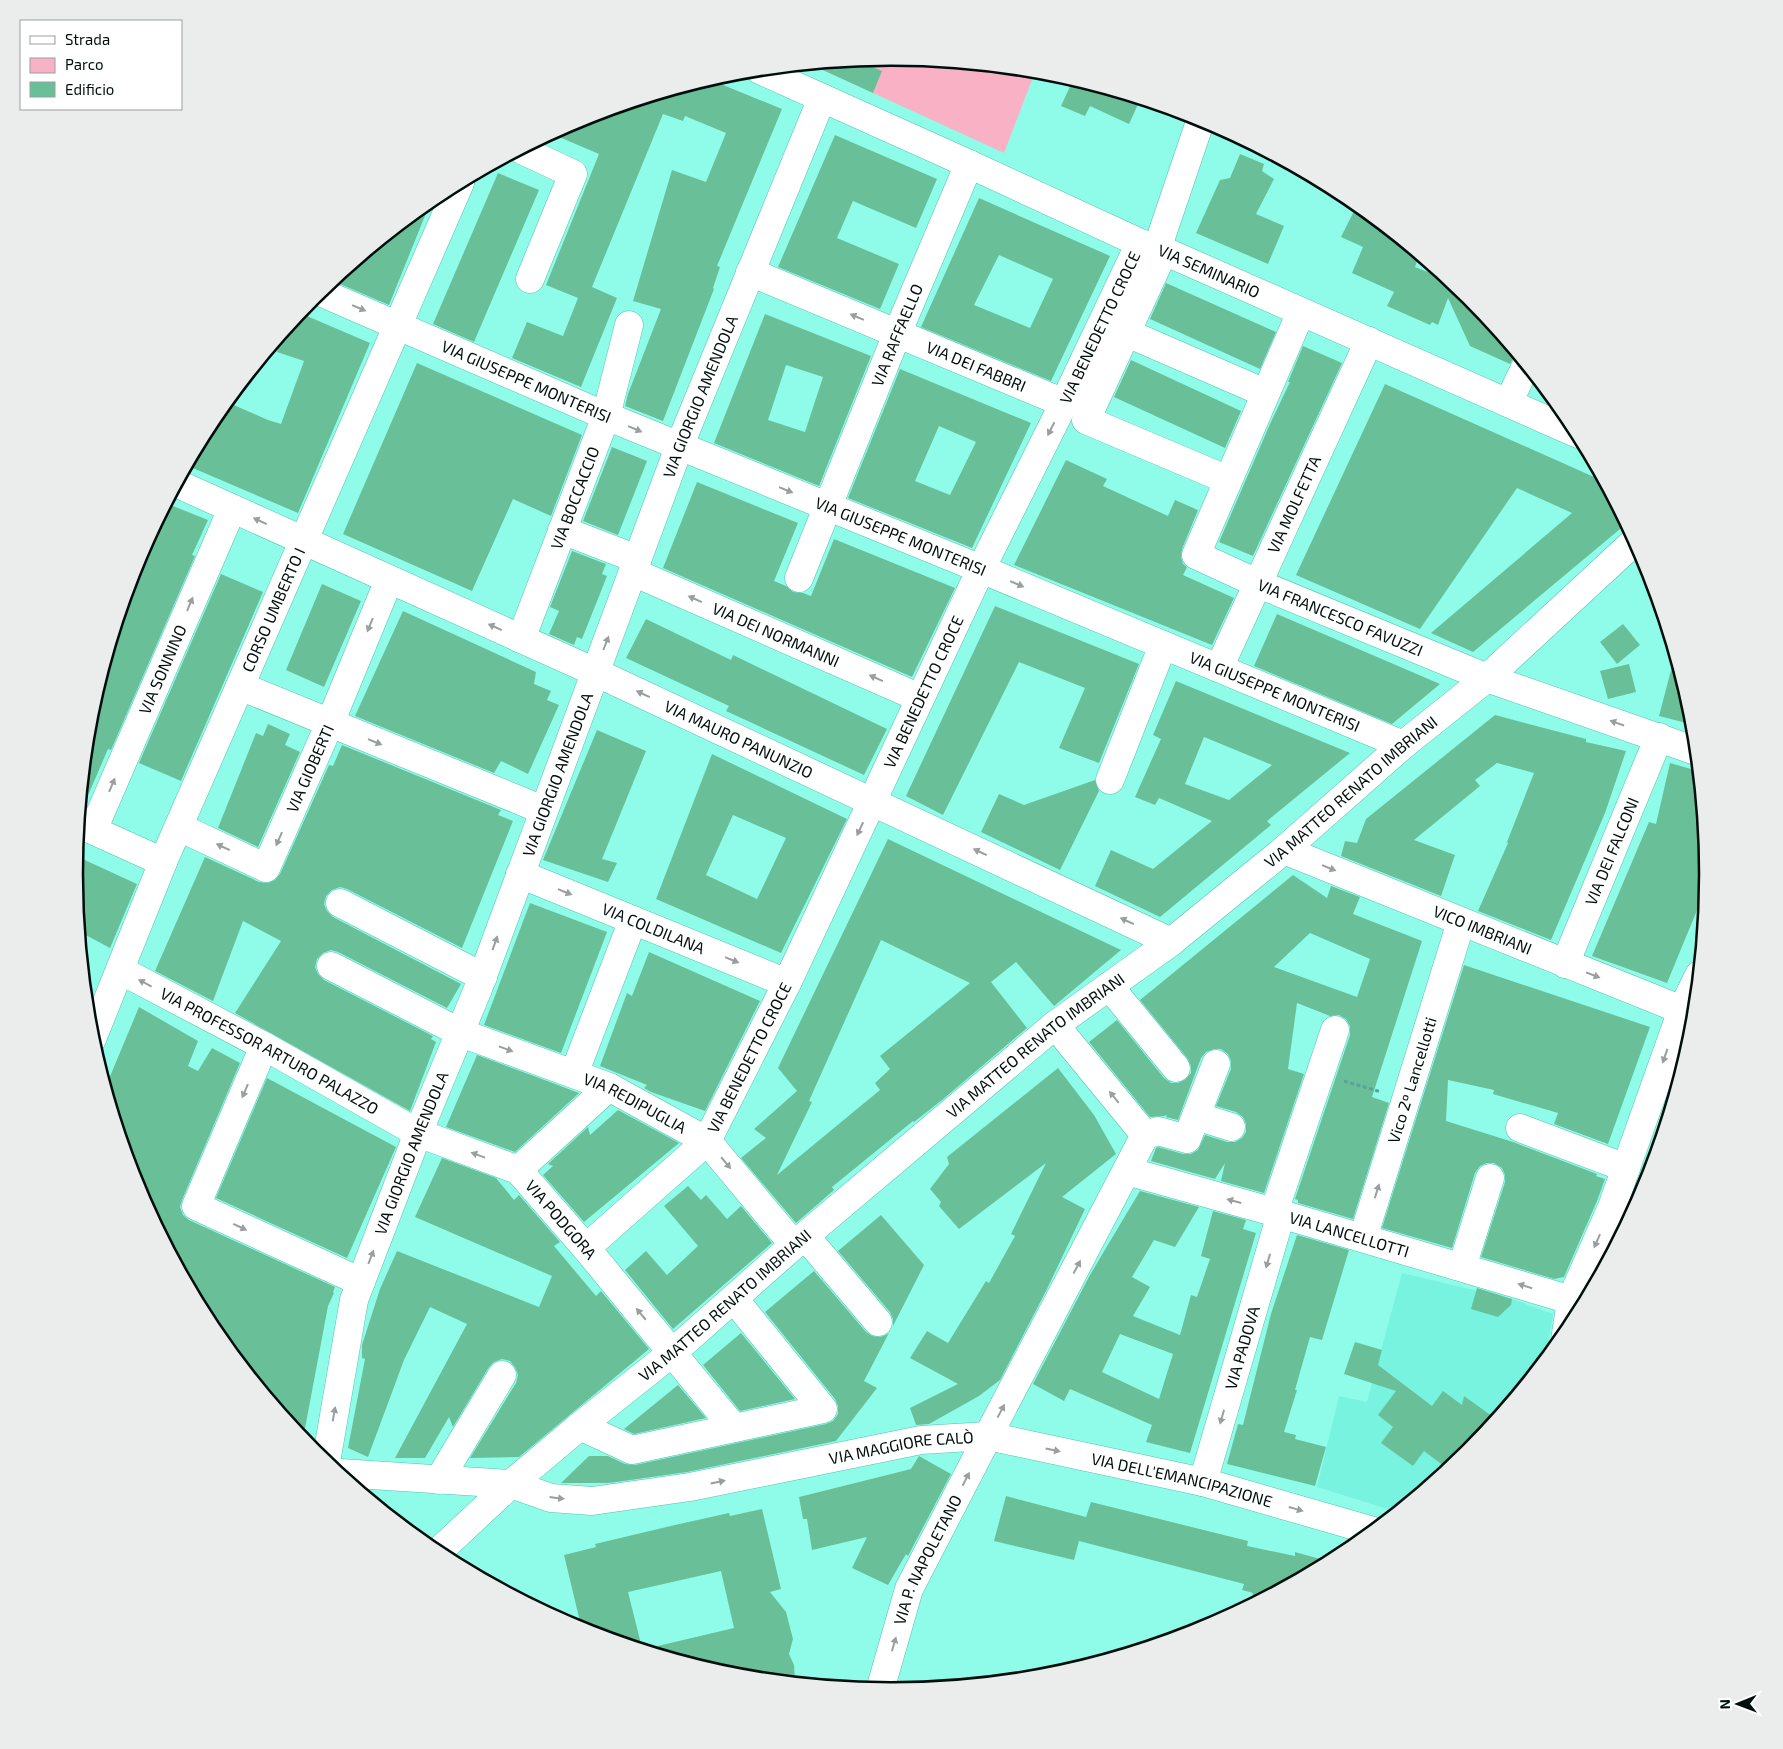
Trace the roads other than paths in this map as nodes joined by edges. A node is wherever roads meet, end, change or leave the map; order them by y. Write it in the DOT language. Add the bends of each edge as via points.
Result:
graph roads {
  1 [pos="776,75"];
  2 [pos="822,98"];
  3 [pos="1198,127"];
  4 [pos="528,153"];
  5 [pos="968,164"];
  6 [pos="455,194"];
  7 [pos="1154,248"];
  8 [pos="750,272"];
  9 [pos="530,279"];
  10 [pos="328,295"];
  11 [pos="1301,312"];
  12 [pos="398,325"];
  13 [pos="629,325"];
  14 [pos="1127,332"];
  15 [pos="897,334"];
  16 [pos="1369,342"];
  17 [pos="1524,371"];
  18 [pos="1265,393"];
  19 [pos="1064,403"];
  20 [pos="1508,403"];
  21 [pos="606,416"];
  22 [pos="1566,429"];
  23 [pos="678,446"];
  24 [pos="1228,480"];
  25 [pos="183,486"];
  26 [pos="829,507"];
  27 [pos="232,508"];
  28 [pos="562,530"];
  29 [pos="304,542"];
  30 [pos="1629,546"];
  31 [pos="635,566"];
  32 [pos="981,569"];
  33 [pos="799,578"];
  34 [pos="389,580"];
  35 [pos="1259,584"];
  36 [pos="521,639"];
  37 [pos="1163,645"];
  38 [pos="1219,668"];
  39 [pos="595,672"];
  40 [pos="1487,678"];
  41 [pos="240,686"];
  42 [pos="920,698"];
  43 [pos="330,723"];
  44 [pos="1658,737"];
  45 [pos="1403,745"];
  46 [pos="1689,749"];
  47 [pos="1110,780"];
  48 [pos="873,802"];
  49 [pos="543,810"];
  50 [pos="86,827"];
  51 [pos="179,827"];
  52 [pos="1284,850"];
  53 [pos="164,862"];
  54 [pos="520,874"];
  55 [pos="340,903"];
  56 [pos="633,920"];
  57 [pos="1461,922"];
  58 [pos="1171,942"];
  59 [pos="1565,964"];
  60 [pos="331,966"];
  61 [pos="120,970"];
  62 [pos="482,977"];
  63 [pos="787,983"];
  64 [pos="1109,986"];
  65 [pos="1691,991"];
  66 [pos="1682,1010"];
  67 [pos="98,1025"];
  68 [pos="1055,1026"];
  69 [pos="1335,1030"];
  70 [pos="460,1033"];
  71 [pos="264,1046"];
  72 [pos="1216,1064"];
  73 [pos="1176,1068"];
  74 [pos="574,1074"];
  75 [pos="609,1087"];
  76 [pos="1196,1116"];
  77 [pos="1231,1127"];
  78 [pos="1520,1128"];
  79 [pos="418,1134"];
  80 [pos="1145,1135"];
  81 [pos="707,1141"];
  82 [pos="1626,1168"];
  83 [pos="518,1170"];
  84 [pos="1127,1171"];
  85 [pos="1490,1178"];
  86 [pos="1622,1210"];
  87 [pos="1278,1213"];
  88 [pos="1362,1238"];
  89 [pos="800,1241"];
  90 [pos="586,1248"];
  91 [pos="1462,1267"];
  92 [pos="361,1282"];
  93 [pos="734,1299"];
  94 [pos="1572,1300"];
  95 [pos="1569,1315"];
  96 [pos="878,1322"];
  97 [pos="673,1352"];
  98 [pos="502,1375"];
  99 [pos="580,1426"];
  100 [pos="734,1428"];
  101 [pos="988,1436"];
  102 [pos="328,1453"];
  103 [pos="351,1475"];
  104 [pos="439,1480"];
  105 [pos="1203,1482"];
  106 [pos="511,1484"];
  107 [pos="1366,1529"];
  108 [pos="443,1548"];
  109 [pos="882,1683"];
  1 -- 2 [label="street, VIA SEMINARIO"];
  2 -- 5 [label="street, VIA SEMINARIO"];
  2 -- 8 [label="street, VIA GIORGIO AMENDOLA"];
  3 -- 7 [label="street"];
  4 -- 9 [label="street" via="573,174"];
  5 -- 7 [label="street, VIA SEMINARIO"];
  5 -- 15 [label="street, VIA RAFFAELLO"];
  6 -- 12 [label="street, CORSO UMBERTO I"];
  7 -- 11 [label="street, VIA SEMINARIO"];
  7 -- 14 [label="street"];
  7 -- 19 [label="street, VIA BENEDETTO CROCE"];
  15 -- 8 [label="street, VIA DEI FABBRI, one-way"];
  8 -- 23 [label="street, VIA GIORGIO AMENDOLA"];
  10 -- 12 [label="street, VIA GIUSEPPE MONTERISI, one-way"];
  11 -- 16 [label="street, VIA SEMINARIO"];
  11 -- 18 [label="street"];
  12 -- 21 [label="street, VIA GIUSEPPE MONTERISI"];
  12 -- 29 [label="street, CORSO UMBERTO I"];
  13 -- 21 [label="street, VIA BOCCACCIO"];
  14 -- 18 [label="street"];
  14 -- 24 [label="street" via="1086,420"];
  15 -- 19 [label="street, VIA DEI FABBRI"];
  15 -- 26 [label="street, VIA RAFFAELLO"];
  16 -- 20 [label="street, VIA SEMINARIO"];
  16 -- 35 [label="street, VIA MOLFETTA"];
  17 -- 20 [label="street"];
  18 -- 24 [label="street"];
  19 -- 32 [label="street, VIA BENEDETTO CROCE, one-way"];
  20 -- 22 [label="street, VIA SEMINARIO"];
  21 -- 23 [label="street, VIA GIUSEPPE MONTERISI, one-way"];
  21 -- 28 [label="street, VIA BOCCACCIO"];
  23 -- 26 [label="street, VIA GIUSEPPE MONTERISI, one-way"];
  23 -- 31 [label="street, VIA GIORGIO AMENDOLA"];
  24 -- 35 [label="street, VIA FRANCESCO FAVUZZI" via="1196,555"];
  25 -- 27 [label="street, VIA MAURO PANUNZIO"];
  26 -- 32 [label="street, VIA GIUSEPPE MONTERISI"];
  26 -- 33 [label="street, VIA RAFFAELLO"];
  29 -- 27 [label="street, VIA MAURO PANUNZIO, one-way"];
  50 -- 27 [label="street, VIA SONNINO, one-way"];
  28 -- 31 [label="street, VIA DEI NORMANNI"];
  28 -- 36 [label="street, VIA BOCCACCIO"];
  29 -- 34 [label="street, VIA MAURO PANUNZIO"];
  29 -- 41 [label="street, CORSO UMBERTO I"];
  30 -- 40 [label="street, VIA MATTEO RENATO IMBRIANI"];
  39 -- 31 [label="street, VIA GIORGIO AMENDOLA, one-way"];
  42 -- 31 [label="street, VIA DEI NORMANNI, one-way"];
  32 -- 37 [label="street, VIA GIUSEPPE MONTERISI, one-way"];
  32 -- 42 [label="street, VIA BENEDETTO CROCE"];
  36 -- 34 [label="street, VIA MAURO PANUNZIO, one-way"];
  34 -- 43 [label="street, VIA GIOBERTI, one-way"];
  35 -- 38 [label="street, VIA MOLFETTA"];
  35 -- 40 [label="street, VIA FRANCESCO FAVUZZI"];
  36 -- 39 [label="street, VIA MAURO PANUNZIO"];
  37 -- 38 [label="street, VIA GIUSEPPE MONTERISI"];
  37 -- 47 [label="street"];
  38 -- 45 [label="street, VIA GIUSEPPE MONTERISI"];
  48 -- 39 [label="street, VIA MAURO PANUNZIO, one-way"];
  39 -- 49 [label="street, VIA GIORGIO AMENDOLA"];
  44 -- 40 [label="street, VIA FRANCESCO FAVUZZI, one-way"];
  40 -- 45 [label="street, VIA MATTEO RENATO IMBRIANI"];
  41 -- 43 [label="street"];
  41 -- 51 [label="street, CORSO UMBERTO I"];
  42 -- 48 [label="street, VIA BENEDETTO CROCE"];
  43 -- 49 [label="street, one-way"];
  43 -- 51 [label="street, VIA GIOBERTI, one-way" via="266,868"];
  44 -- 46 [label="street, VIA FRANCESCO FAVUZZI"];
  44 -- 59 [label="street, VIA DEI FALCONI"];
  45 -- 52 [label="street, VIA MATTEO RENATO IMBRIANI"];
  58 -- 48 [label="street, VIA MAURO PANUNZIO, one-way"];
  48 -- 63 [label="street, VIA BENEDETTO CROCE, one-way"];
  49 -- 54 [label="street, VIA GIORGIO AMENDOLA"];
  50 -- 53 [label="street"];
  51 -- 53 [label="street, CORSO UMBERTO I"];
  52 -- 57 [label="street, VICO IMBRIANI, one-way"];
  52 -- 58 [label="street, VIA MATTEO RENATO IMBRIANI"];
  53 -- 61 [label="street, CORSO UMBERTO I"];
  54 -- 56 [label="street, VIA COLDILANA, one-way"];
  62 -- 54 [label="street, VIA GIORGIO AMENDOLA, one-way"];
  55 -- 62 [label="street"];
  56 -- 63 [label="street, VIA COLDILANA, one-way"];
  56 -- 74 [label="street"];
  57 -- 59 [label="street, VICO IMBRIANI"];
  88 -- 57 [label="street, Vico 2º Lancellotti, one-way"];
  58 -- 64 [label="street, VIA MATTEO RENATO IMBRIANI"];
  59 -- 66 [label="street, VICO IMBRIANI, one-way"];
  60 -- 70 [label="street, VIA REDIPUGLIA"];
  61 -- 67 [label="street, CORSO UMBERTO I"];
  71 -- 61 [label="street, VIA PROFESSOR ARTURO PALAZZO, one-way"];
  62 -- 70 [label="street, VIA GIORGIO AMENDOLA"];
  63 -- 81 [label="street, VIA BENEDETTO CROCE"];
  64 -- 68 [label="street, VIA MATTEO RENATO IMBRIANI"];
  64 -- 73 [label="street"];
  65 -- 66 [label="street"];
  66 -- 82 [label="street, one-way"];
  80 -- 68 [label="street, one-way"];
  68 -- 89 [label="street, VIA MATTEO RENATO IMBRIANI"];
  69 -- 87 [label="street, VIA PADOVA"];
  70 -- 74 [label="street, VIA REDIPUGLIA, one-way"];
  70 -- 79 [label="street, VIA GIORGIO AMENDOLA"];
  71 -- 79 [label="street, VIA PROFESSOR ARTURO PALAZZO"];
  71 -- 92 [label="street, one-way" via="196,1206"];
  72 -- 76 [label="street"];
  74 -- 75 [label="street, VIA REDIPUGLIA"];
  75 -- 81 [label="street, VIA REDIPUGLIA"];
  75 -- 83 [label="street"];
  76 -- 77 [label="street"];
  76 -- 80 [label="street" via="1188,1139 1158,1131"];
  78 -- 82 [label="street"];
  83 -- 79 [label="street, VIA PODGORA, one-way"];
  92 -- 79 [label="street, VIA GIORGIO AMENDOLA, one-way"];
  80 -- 84 [label="street, VIA MAGGIORE CALÒ"];
  81 -- 89 [label="street, VIA REDIPUGLIA, one-way"];
  81 -- 90 [label="street"];
  82 -- 86 [label="street"];
  83 -- 90 [label="street, VIA PODGORA"];
  87 -- 84 [label="street, VIA LANCELLOTTI, one-way"];
  101 -- 84 [label="street, VIA MAGGIORE CALÒ, one-way"];
  85 -- 91 [label="street"];
  86 -- 94 [label="street, one-way"];
  87 -- 88 [label="street, VIA LANCELLOTTI"];
  87 -- 105 [label="street, VIA PADOVA, one-way"];
  88 -- 91 [label="street, VIA LANCELLOTTI"];
  89 -- 93 [label="street, VIA MATTEO RENATO IMBRIANI"];
  89 -- 96 [label="street, VIA REDIPUGLIA"];
  97 -- 90 [label="street, VIA PODGORA, one-way"];
  94 -- 91 [label="street, VIA LANCELLOTTI, one-way"];
  102 -- 92 [label="street, VIA GIORGIO AMENDOLA, one-way" via="354,1300"];
  93 -- 97 [label="street, VIA MATTEO RENATO IMBRIANI"];
  93 -- 100 [label="street" via="823,1409"];
  94 -- 95 [label="street"];
  97 -- 99 [label="street, VIA MATTEO RENATO IMBRIANI"];
  97 -- 100 [label="street, VIA PODGORA"];
  98 -- 104 [label="street"];
  99 -- 100 [label="street" via="632,1450"];
  99 -- 106 [label="street, VIA MATTEO RENATO IMBRIANI"];
  101 -- 105 [label="street, VIA DELL'EMANCIPAZIONE, one-way"];
  106 -- 101 [label="street, VIA MAGGIORE CALÒ, one-way" via="551,1498 592,1501 690,1487 921,1440"];
  109 -- 101 [label="street, VIA P. NAPOLETANO, one-way" via="909,1589"];
  103 -- 104 [label="street, VIA MAGGIORE CALÒ"];
  104 -- 106 [label="street, VIA MAGGIORE CALÒ"];
  105 -- 107 [label="street, VIA DELL'EMANCIPAZIONE, one-way"];
  106 -- 108 [label="street, VIA MATTEO RENATO IMBRIANI"];
}
